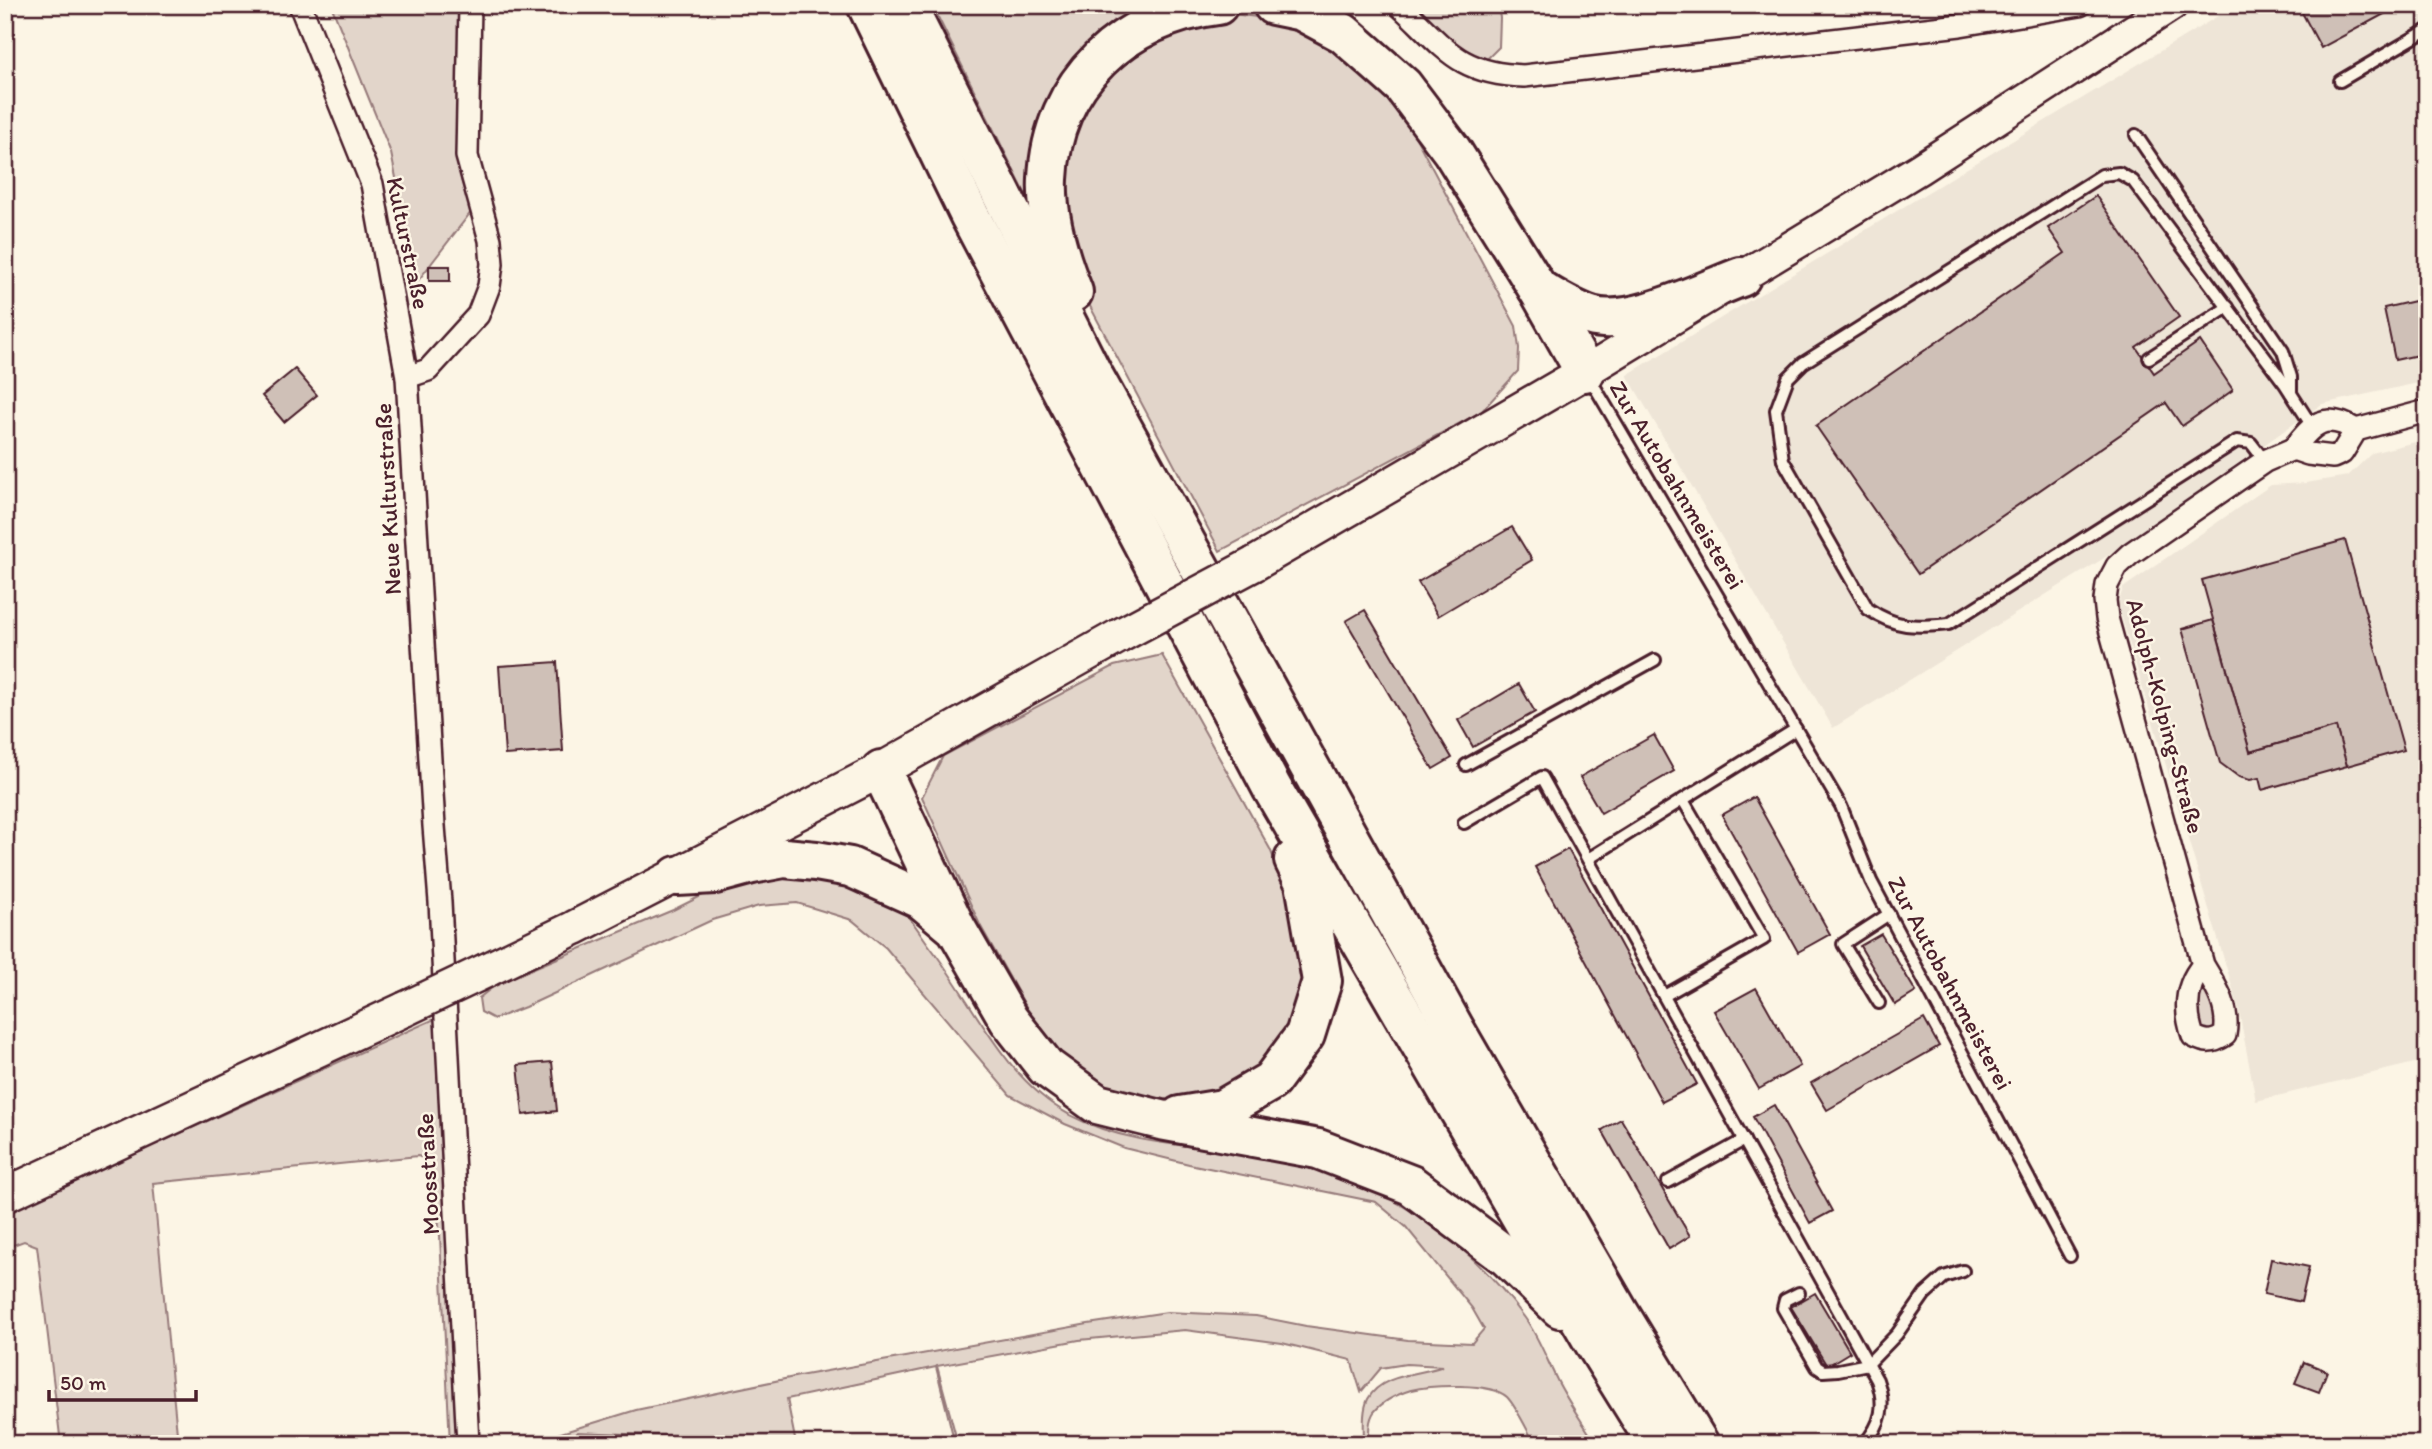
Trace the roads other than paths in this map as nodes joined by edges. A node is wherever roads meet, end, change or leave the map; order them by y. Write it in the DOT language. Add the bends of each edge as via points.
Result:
graph roads {
  1 [pos="300,5"];
  2 [pos="470,5"];
  3 [pos="867,5"];
  4 [pos="906,5"];
  5 [pos="1218,5"];
  6 [pos="1273,5"];
  7 [pos="1399,5"];
  8 [pos="2080,5"];
  9 [pos="2172,5"];
  10 [pos="2427,30"];
  11 [pos="2340,81"];
  12 [pos="2136,135"];
  13 [pos="1741,277"];
  14 [pos="1538,289"];
  15 [pos="2228,307"];
  16 [pos="2149,358"];
  17 [pos="1586,372"];
  18 [pos="1093,375"];
  19 [pos="407,377"];
  20 [pos="2291,393"];
  21 [pos="2427,411"];
  22 [pos="2312,426"];
  23 [pos="2356,430"];
  24 [pos="2293,449"];
  25 [pos="2264,460"];
  26 [pos="1655,660"];
  27 [pos="1796,729"];
  28 [pos="1466,765"];
  29 [pos="881,770"];
  30 [pos="1272,788"];
  31 [pos="1683,800"];
  32 [pos="1464,823"];
  33 [pos="1588,859"];
  34 [pos="677,876"];
  35 [pos="440,902"];
  36 [pos="1889,914"];
  37 [pos="956,929"];
  38 [pos="2203,965"];
  39 [pos="1664,996"];
  40 [pos="1879,1003"];
  41 [pos="1161,1119"];
  42 [pos="1744,1140"];
  43 [pos="1668,1182"];
  44 [pos="5,1195"];
  45 [pos="2070,1256"];
  46 [pos="1964,1271"];
  47 [pos="1799,1293"];
  48 [pos="1590,1336"];
  49 [pos="1868,1364"];
  50 [pos="468,1444"];
  51 [pos="1657,1444"];
  52 [pos="1699,1444"];
  53 [pos="1864,1444"];
  1 -- 19 [label="street, Kulturstraße" via="372,184"];
  2 -- 19 [label="street, Neue Kulturstraße" via="467,156 490,240 489,286 478,315 428,370"];
  3 -- 30 [label="highway" via="976,229"];
  4 -- 18 [label="highway"];
  5 -- 18 [label="highway" via="1169,15 1100,57 1082,77 1058,128 1048,179 1050,208 1064,270 1089,331"];
  6 -- 14 [label="highway" via="1302,11 1343,33 1403,86 1452,151"];
  7 -- 8 [label="street" via="1456,60 1480,70 1524,76 1960,25"];
  9 -- 13 [label="main road" via="1919,169"];
  10 -- 11 [label="lane"];
  12 -- 20 [label="lane" via="2283,352"];
  13 -- 14 [label="highway" via="1646,313 1609,320 1575,310"];
  13 -- 17 [label="main road"];
  14 -- 17 [label="highway"];
  15 -- 16 [label="lane"];
  15 -- 20 [label="lane"];
  15 -- 25 [label="lane" via="2133,181 2119,173 2102,175 1803,363 1788,378 1776,410 1783,460 1868,609 1886,621 1917,627 1949,624 2237,442 2250,443"];
  17 -- 27 [label="lane, Zur Autobahnmeisterei"];
  17 -- 29 [label="main road, bridge" via="1255,564"];
  18 -- 52 [label="highway" via="1454,1028"];
  19 -- 35 [label="street, Neue Kulturstraße"];
  20 -- 22 [label="lane"];
  21 -- 23 [label="street"];
  22 -- 23 [label="street" via="2333,420"];
  22 -- 24 [label="street, Adolph-Kolping-Straße"];
  23 -- 24 [label="street" via="2342,453 2333,457"];
  24 -- 25 [label="street, Adolph-Kolping-Straße"];
  25 -- 38 [label="street, Adolph-Kolping-Straße" via="2130,554 2117,566 2105,600"];
  26 -- 28 [label="lane"];
  27 -- 31 [label="lane"];
  27 -- 36 [label="lane, Zur Autobahnmeisterei" via="1841,806"];
  29 -- 34 [label="main road"];
  29 -- 37 [label="highway"];
  30 -- 41 [label="highway" via="1276,825 1305,883 1322,981 1305,1035 1271,1081 1223,1109"];
  30 -- 48 [label="highway"];
  31 -- 33 [label="lane"];
  31 -- 39 [label="lane" via="1763,939"];
  32 -- 33 [label="lane" via="1542,777"];
  33 -- 39 [label="lane"];
  34 -- 37 [label="highway" via="715,874 784,858 850,867 921,900"];
  34 -- 44 [label="main road, bridge" via="405,1009"];
  35 -- 50 [label="street, Moosstraße"];
  36 -- 40 [label="lane" via="1843,944"];
  36 -- 45 [label="lane, Zur Autobahnmeisterei"];
  37 -- 41 [label="highway" via="1009,1020 1046,1066 1097,1104"];
  39 -- 42 [label="lane"];
  41 -- 48 [label="highway" via="1318,1149 1411,1185 1507,1257"];
  42 -- 43 [label="lane"];
  42 -- 49 [label="lane"];
  46 -- 49 [label="lane" via="1944,1277 1925,1294 1897,1334"];
  47 -- 49 [label="lane" via="1785,1300 1783,1308 1817,1367 1823,1371"];
  48 -- 51 [label="highway"];
  49 -- 53 [label="lane" via="1882,1395 1882,1410 1878,1426"];
}
